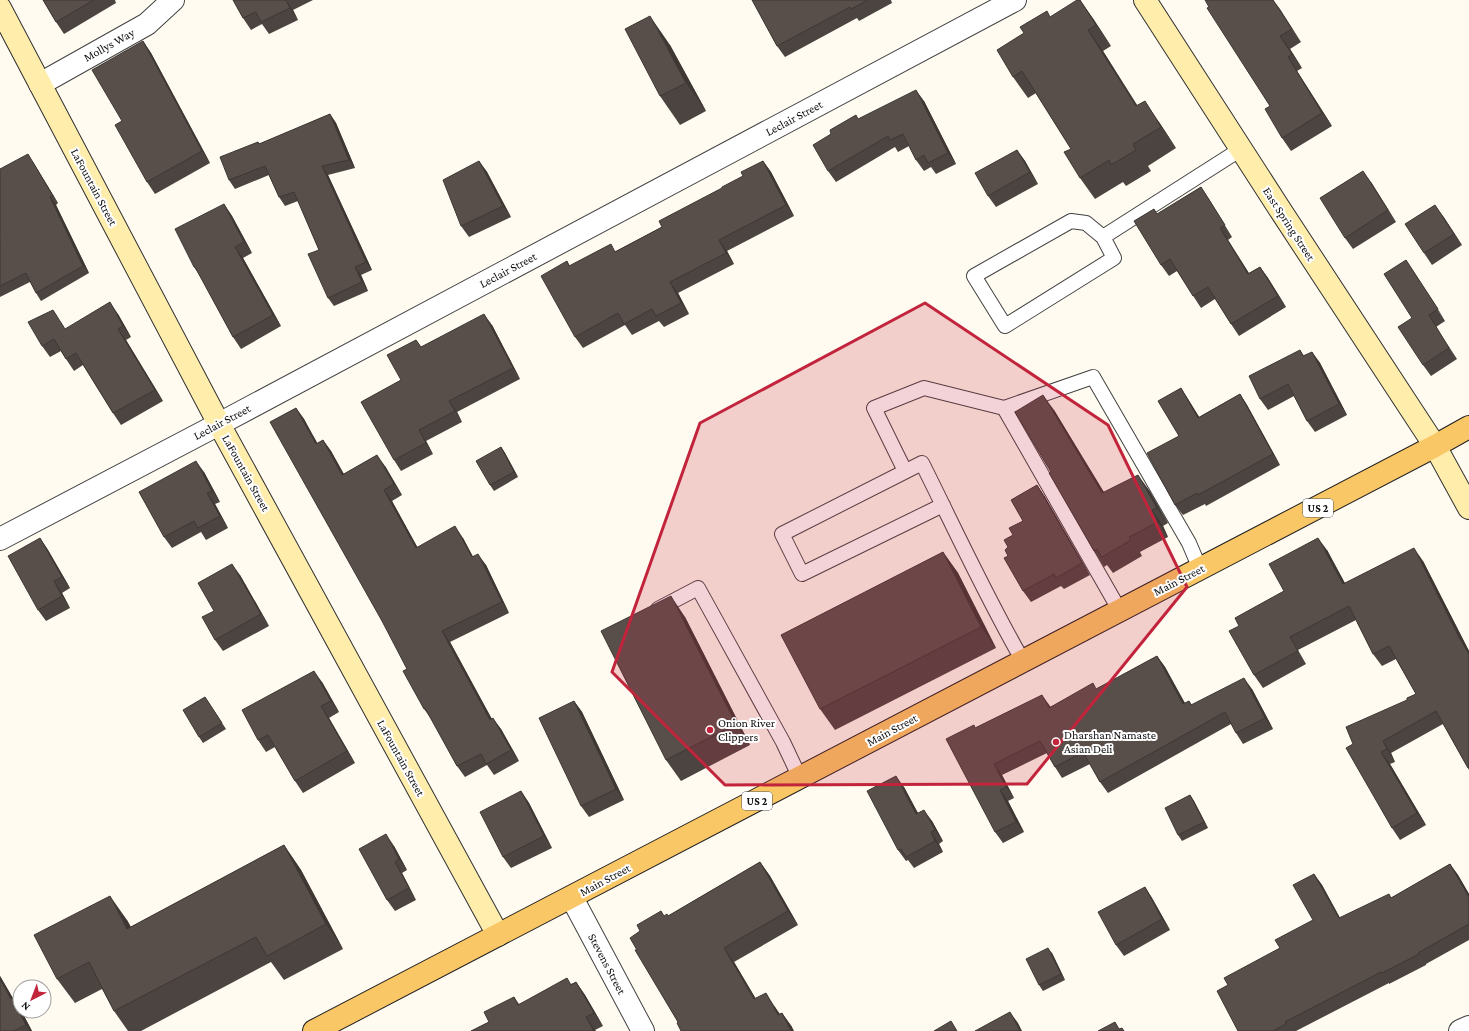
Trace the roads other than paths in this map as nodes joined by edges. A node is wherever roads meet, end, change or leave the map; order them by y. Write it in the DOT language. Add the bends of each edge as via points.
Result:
graph roads {
  1 [pos="173,0"];
  2 [pos="1015,0"];
  3 [pos="1145,0"];
  4 [pos="0,8"];
  5 [pos="40,84"];
  6 [pos="1241,149"];
  7 [pos="1103,236"];
  8 [pos="1004,408"];
  9 [pos="219,424"];
  10 [pos="1469,427"];
  11 [pos="1435,446"];
  12 [pos="905,471"];
  13 [pos="943,505"];
  14 [pos="1469,508"];
  15 [pos="0,539"];
  16 [pos="1200,569"];
  17 [pos="1120,611"];
  18 [pos="644,616"];
  19 [pos="1023,661"];
  20 [pos="800,778"];
  21 [pos="572,898"];
  22 [pos="498,935"];
  23 [pos="1469,1027"];
  24 [pos="314,1031"];
  25 [pos="643,1031"];
  26 [pos="1460,1031"];
  1 -- 5 [label="street, Mollys Way" via="147,24"];
  2 -- 9 [label="street, Leclair Street"];
  3 -- 6 [label="street, East Spring Street"];
  4 -- 5 [label="street, LaFountain Street"];
  5 -- 9 [label="street, LaFountain Street"];
  6 -- 7 [label="lane"];
  6 -- 11 [label="street, East Spring Street"];
  7 -- 7 [label="lane" via="1114,258 1005,326 974,276 1071,221 1086,223"];
  8 -- 12 [label="lane" via="924,388 874,408"];
  8 -- 16 [label="lane" via="1093,377 1189,543"];
  8 -- 17 [label="lane"];
  9 -- 15 [label="street, Leclair Street"];
  9 -- 22 [label="street, LaFountain Street"];
  10 -- 11 [label="main road, Main Street / US 2"];
  11 -- 14 [label="street, East Spring Street"];
  11 -- 16 [label="main road, Main Street / US 2"];
  12 -- 13 [label="lane" via="922,463"];
  12 -- 13 [label="lane" via="782,534 802,574"];
  13 -- 19 [label="lane"];
  16 -- 17 [label="main road, Main Street / US 2"];
  17 -- 19 [label="main road, Main Street / US 2"];
  18 -- 20 [label="lane" via="698,588 783,742"];
  19 -- 20 [label="main road, Main Street / US 2"];
  20 -- 21 [label="main road, Main Street / US 2"];
  21 -- 22 [label="main road, Main Street / US 2"];
  21 -- 25 [label="street, Stevens Street"];
  22 -- 24 [label="main road, Main Street / US 2"];
  23 -- 26 [label="street"];
}
